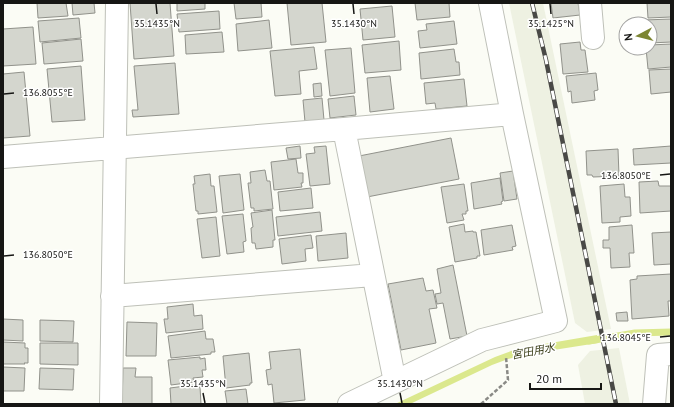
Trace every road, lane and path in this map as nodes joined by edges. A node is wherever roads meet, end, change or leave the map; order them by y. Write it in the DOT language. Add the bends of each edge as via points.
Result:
graph roads {
  1 [pos="116,3"];
  2 [pos="490,3"];
  3 [pos="590,3"];
  4 [pos="593,38"];
  5 [pos="512,114"];
  6 [pos="344,129"];
  7 [pos="114,148"];
  8 [pos="3,157"];
  9 [pos="373,275"];
  10 [pos="112,296"];
  11 [pos="671,354"];
  12 [pos="507,365"];
  13 [pos="395,382"];
  14 [pos="111,404"];
  15 [pos="349,404"];
  16 [pos="481,404"];
  17 [pos="654,404"];
  1 -- 7 [label="street"];
  2 -- 5 [label="street"];
  3 -- 4 [label="street"];
  5 -- 6 [label="street"];
  5 -- 13 [label="street" via="556,321 482,340"];
  6 -- 7 [label="street"];
  6 -- 9 [label="street"];
  7 -- 8 [label="street"];
  7 -- 10 [label="street"];
  9 -- 10 [label="street"];
  9 -- 13 [label="street"];
  10 -- 14 [label="street"];
  11 -- 17 [label="street" via="658,355"];
  12 -- 16 [label="path" via="508,380"];
  13 -- 15 [label="street"];
}
